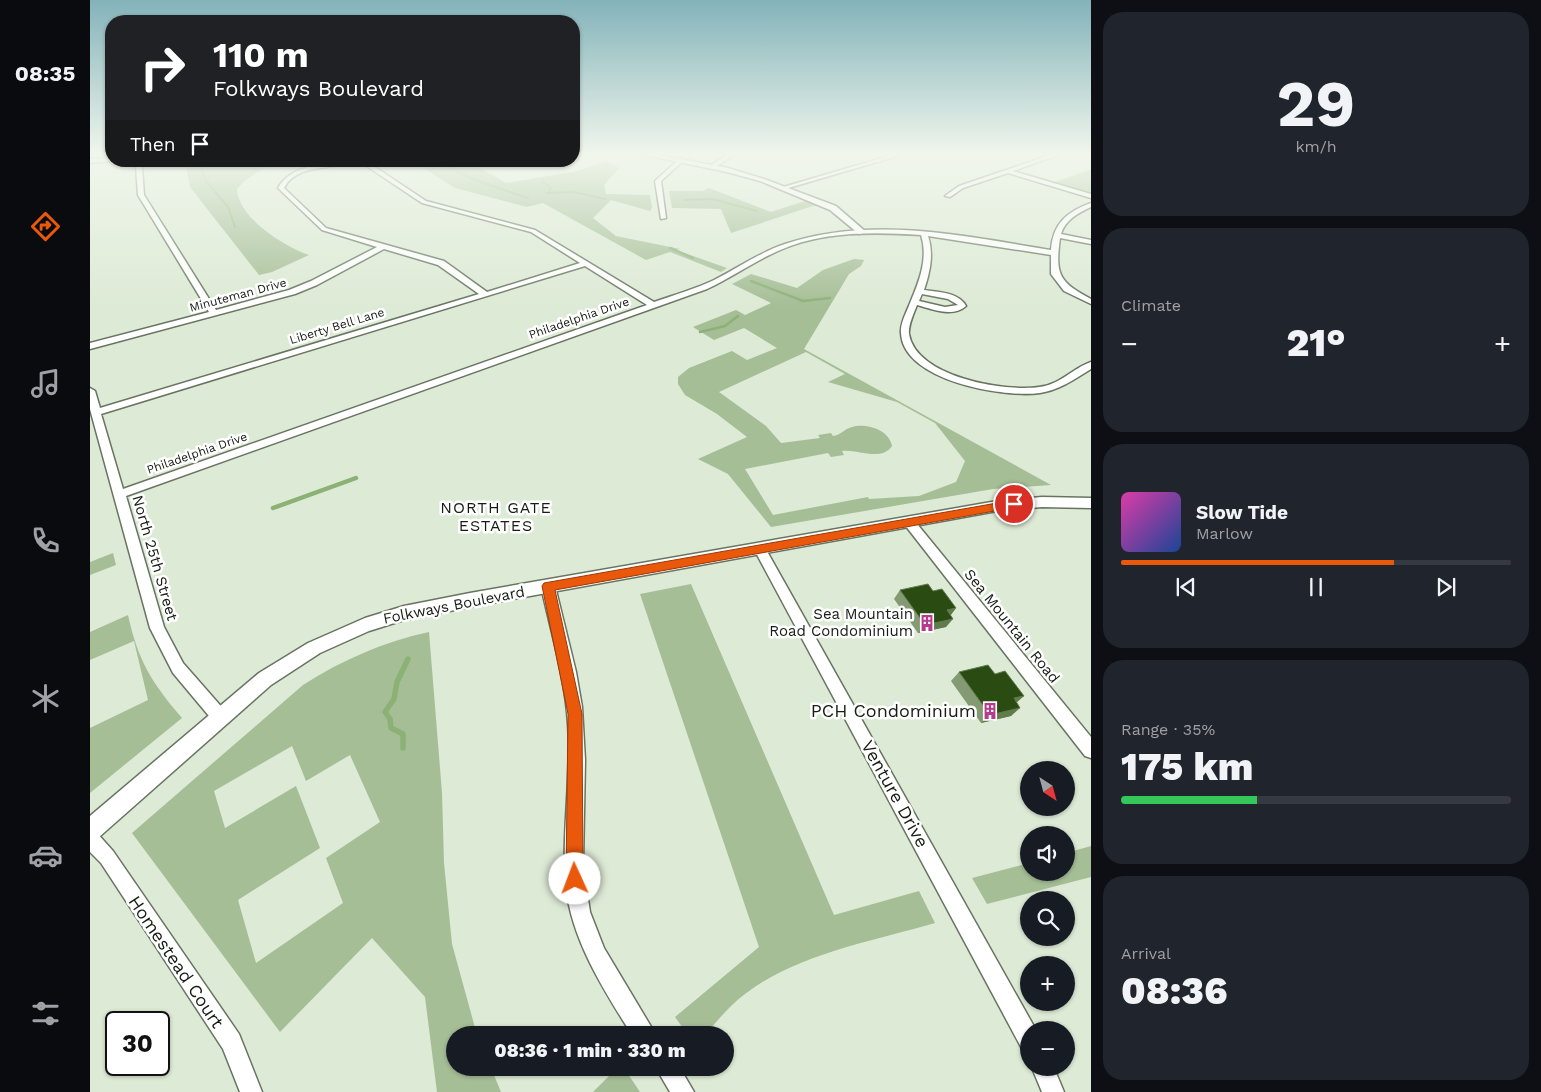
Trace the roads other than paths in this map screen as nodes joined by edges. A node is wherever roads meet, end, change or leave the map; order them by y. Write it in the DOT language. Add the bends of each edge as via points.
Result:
graph roads {
  1 [pos="148,206"];
  2 [pos="300,206"];
  3 [pos="441,206"];
  4 [pos="661,206"];
  5 [pos="827,206"];
  6 [pos="1089,206"];
  7 [pos="663,218"];
  8 [pos="1059,227"];
  9 [pos="1070,229"];
  10 [pos="862,232"];
  11 [pos="924,233"];
  12 [pos="1056,235"];
  13 [pos="1091,242"];
  14 [pos="384,246"];
  15 [pos="1055,253"];
  16 [pos="586,264"];
  17 [pos="919,291"];
  18 [pos="485,294"];
  19 [pos="915,302"];
  20 [pos="1091,302"];
  21 [pos="654,305"];
  22 [pos="214,313"];
  23 [pos="90,346"];
  24 [pos="1091,365"];
  25 [pos="90,390"];
  26 [pos="96,412"];
  27 [pos="120,494"];
  28 [pos="1091,504"];
  29 [pos="909,522"];
  30 [pos="760,549"];
  31 [pos="548,586"];
  32 [pos="220,718"];
  33 [pos="1091,750"];
  34 [pos="90,830"];
  35 [pos="90,838"];
  36 [pos="1020,1023"];
  37 [pos="639,1026"];
  38 [pos="672,1076"];
  39 [pos="1046,1076"];
  40 [pos="251,1092"];
  41 [pos="683,1092"];
  42 [pos="1053,1092"];
  1 -- 22 [label="street"];
  2 -- 14 [label="street" via="324,228"];
  3 -- 16 [label="street" via="524,227"];
  4 -- 7 [label="street"];
  5 -- 10 [label="street" via="837,210"];
  6 -- 8 [label="street" via="1070,214"];
  8 -- 9 [label="street"];
  8 -- 12 [label="street"];
  10 -- 11 [label="street, Philadelphia Drive"];
  10 -- 21 [label="street, Philadelphia Drive" via="817,237 783,247 716,282"];
  11 -- 15 [label="street, Philadelphia Drive"];
  11 -- 17 [label="street" via="929,256"];
  12 -- 13 [label="street"];
  12 -- 15 [label="street"];
  14 -- 18 [label="street" via="446,265"];
  14 -- 22 [label="street, Minuteman Drive" via="305,287"];
  15 -- 20 [label="street" via="1056,278 1066,289"];
  16 -- 18 [label="street, Liberty Bell Lane"];
  16 -- 21 [label="street"];
  17 -- 19 [label="street"];
  17 -- 19 [label="street" via="955,299 962,306 950,309"];
  18 -- 26 [label="street, Liberty Bell Lane"];
  19 -- 24 [label="street" via="904,332 908,347 928,365 955,378 995,389 1034,391 1062,383"];
  21 -- 27 [label="street, Philadelphia Drive"];
  22 -- 23 [label="street, Minuteman Drive"];
  25 -- 26 [label="street, North 25th Street"];
  26 -- 27 [label="street, North 25th Street"];
  27 -- 32 [label="street, North 25th Street" via="161,636 183,675"];
  28 -- 29 [label="street, Folkways Boulevard" via="1014,504"];
  29 -- 30 [label="street, Folkways Boulevard"];
  29 -- 33 [label="street, Sea Mountain Road"];
  30 -- 31 [label="street, Folkways Boulevard"];
  30 -- 36 [label="street, Venture Drive"];
  31 -- 32 [label="street, Folkways Boulevard" via="404,613 347,632 279,669"];
  31 -- 37 [label="street" via="575,714 574,866 578,899 585,926 604,970"];
  32 -- 34 [label="street, Folkways Boulevard"];
  35 -- 40 [label="street, Homestead Court" via="107,857 231,1042"];
  38 -- 41 [label="street"];
  39 -- 42 [label="street"];
}
